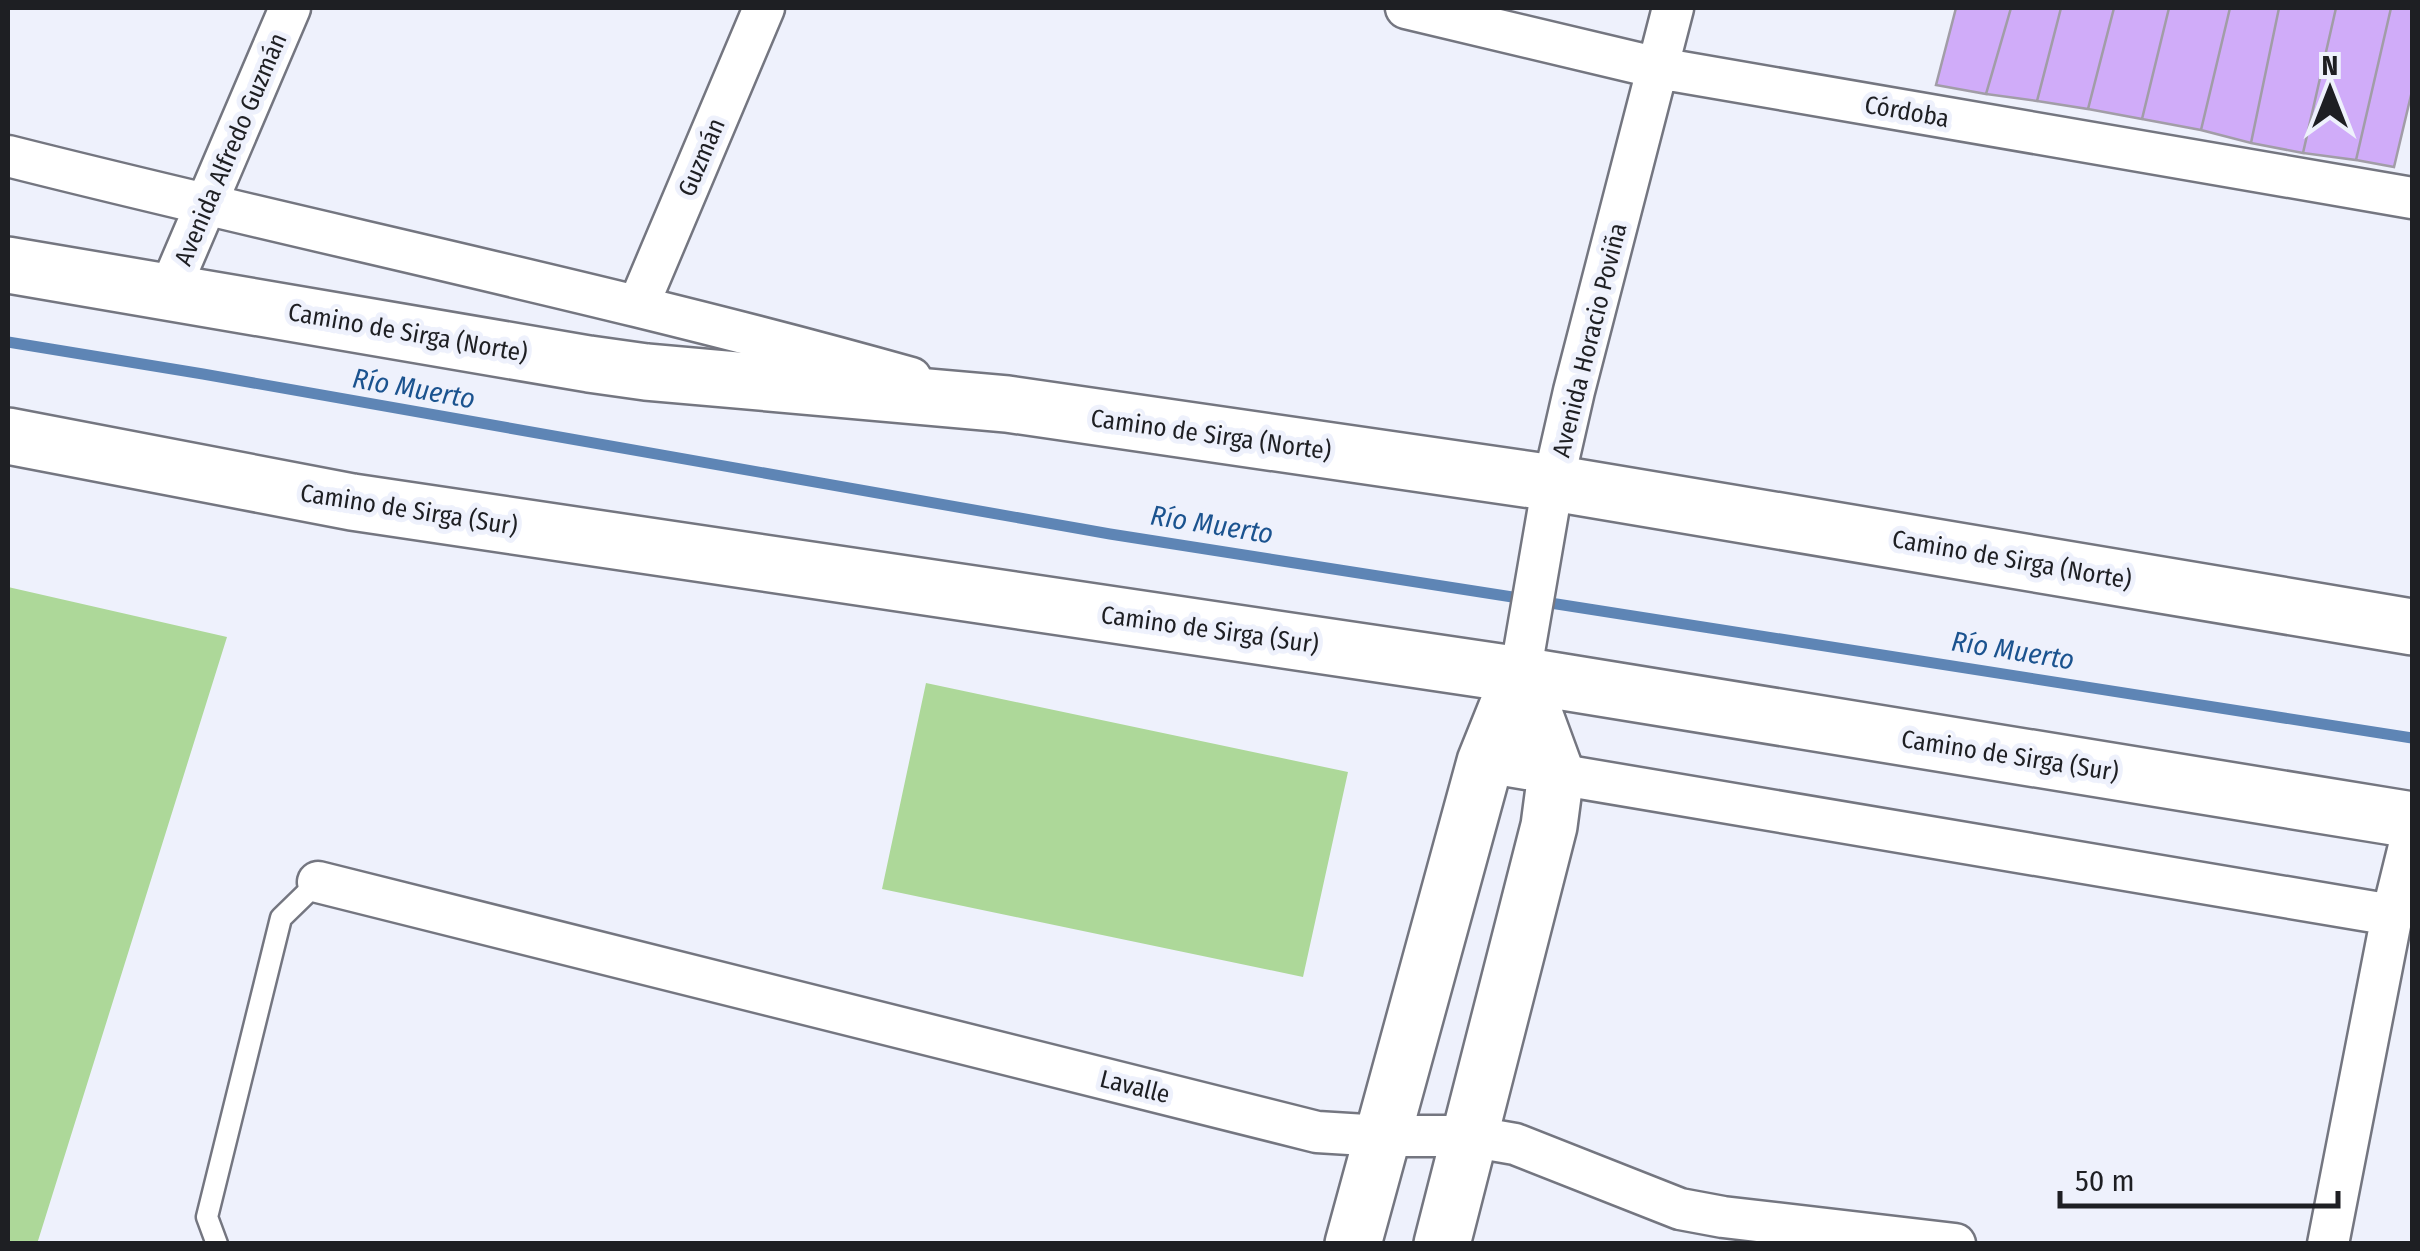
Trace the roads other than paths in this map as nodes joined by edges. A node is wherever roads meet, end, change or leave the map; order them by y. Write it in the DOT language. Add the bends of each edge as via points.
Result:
graph roads {
  1 [pos="290,8"];
  2 [pos="764,8"];
  3 [pos="1406,8"];
  4 [pos="1673,8"];
  5 [pos="1658,68"];
  6 [pos="8,156"];
  7 [pos="2412,198"];
  8 [pos="205,206"];
  9 [pos="8,264"];
  10 [pos="169,291"];
  11 [pos="638,306"];
  12 [pos="1006,404"];
  13 [pos="8,436"];
  14 [pos="1550,504"];
  15 [pos="2412,626"];
  16 [pos="1524,654"];
  17 [pos="1485,762"];
  18 [pos="1556,773"];
  19 [pos="2412,820"];
  20 [pos="2412,834"];
  21 [pos="318,882"];
  22 [pos="2392,915"];
  23 [pos="1382,1136"];
  24 [pos="1468,1136"];
  25 [pos="217,1244"];
  26 [pos="1353,1244"];
  27 [pos="1442,1244"];
  28 [pos="1955,1244"];
  29 [pos="2328,1244"];
  1 -- 8 [label="street, Avenida Alfredo Guzmán"];
  2 -- 11 [label="street, Guzmán"];
  3 -- 5 [label="street, Córdoba"];
  4 -- 5 [label="street, Avenida Horacio Poviña"];
  5 -- 7 [label="street, Córdoba"];
  5 -- 14 [label="street, Avenida Horacio Poviña"];
  6 -- 8 [label="street"];
  8 -- 10 [label="street, Avenida Alfredo Guzmán"];
  8 -- 11 [label="street"];
  9 -- 10 [label="main road, Camino de Sirga (Norte)"];
  10 -- 12 [label="main road, Camino de Sirga (Norte)" via="646,372"];
  11 -- 12 [label="street"];
  12 -- 14 [label="main road, Camino de Sirga (Norte)"];
  13 -- 16 [label="main road, Camino de Sirga (Sur)" via="352,502"];
  14 -- 15 [label="main road, Camino de Sirga (Norte)"];
  14 -- 16 [label="street, Avenida Horacio Poviña"];
  16 -- 17 [label="main road, Avenida Horacio Poviña"];
  16 -- 18 [label="main road"];
  16 -- 19 [label="main road, Camino de Sirga (Sur)"];
  17 -- 18 [label="street"];
  17 -- 23 [label="main road, Avenida Horacio Poviña"];
  18 -- 22 [label="street"];
  18 -- 24 [label="main road" via="1549,826"];
  20 -- 22 [label="street"];
  21 -- 23 [label="street, Lavalle" via="1317,1132"];
  21 -- 25 [label="lane" via="282,918 208,1218"];
  22 -- 29 [label="street"];
  23 -- 24 [label="street, Lavalle"];
  23 -- 26 [label="main road, Avenida Horacio Poviña"];
  24 -- 27 [label="main road"];
  24 -- 28 [label="street, Lavalle" via="1515,1144 1680,1210"];
}
